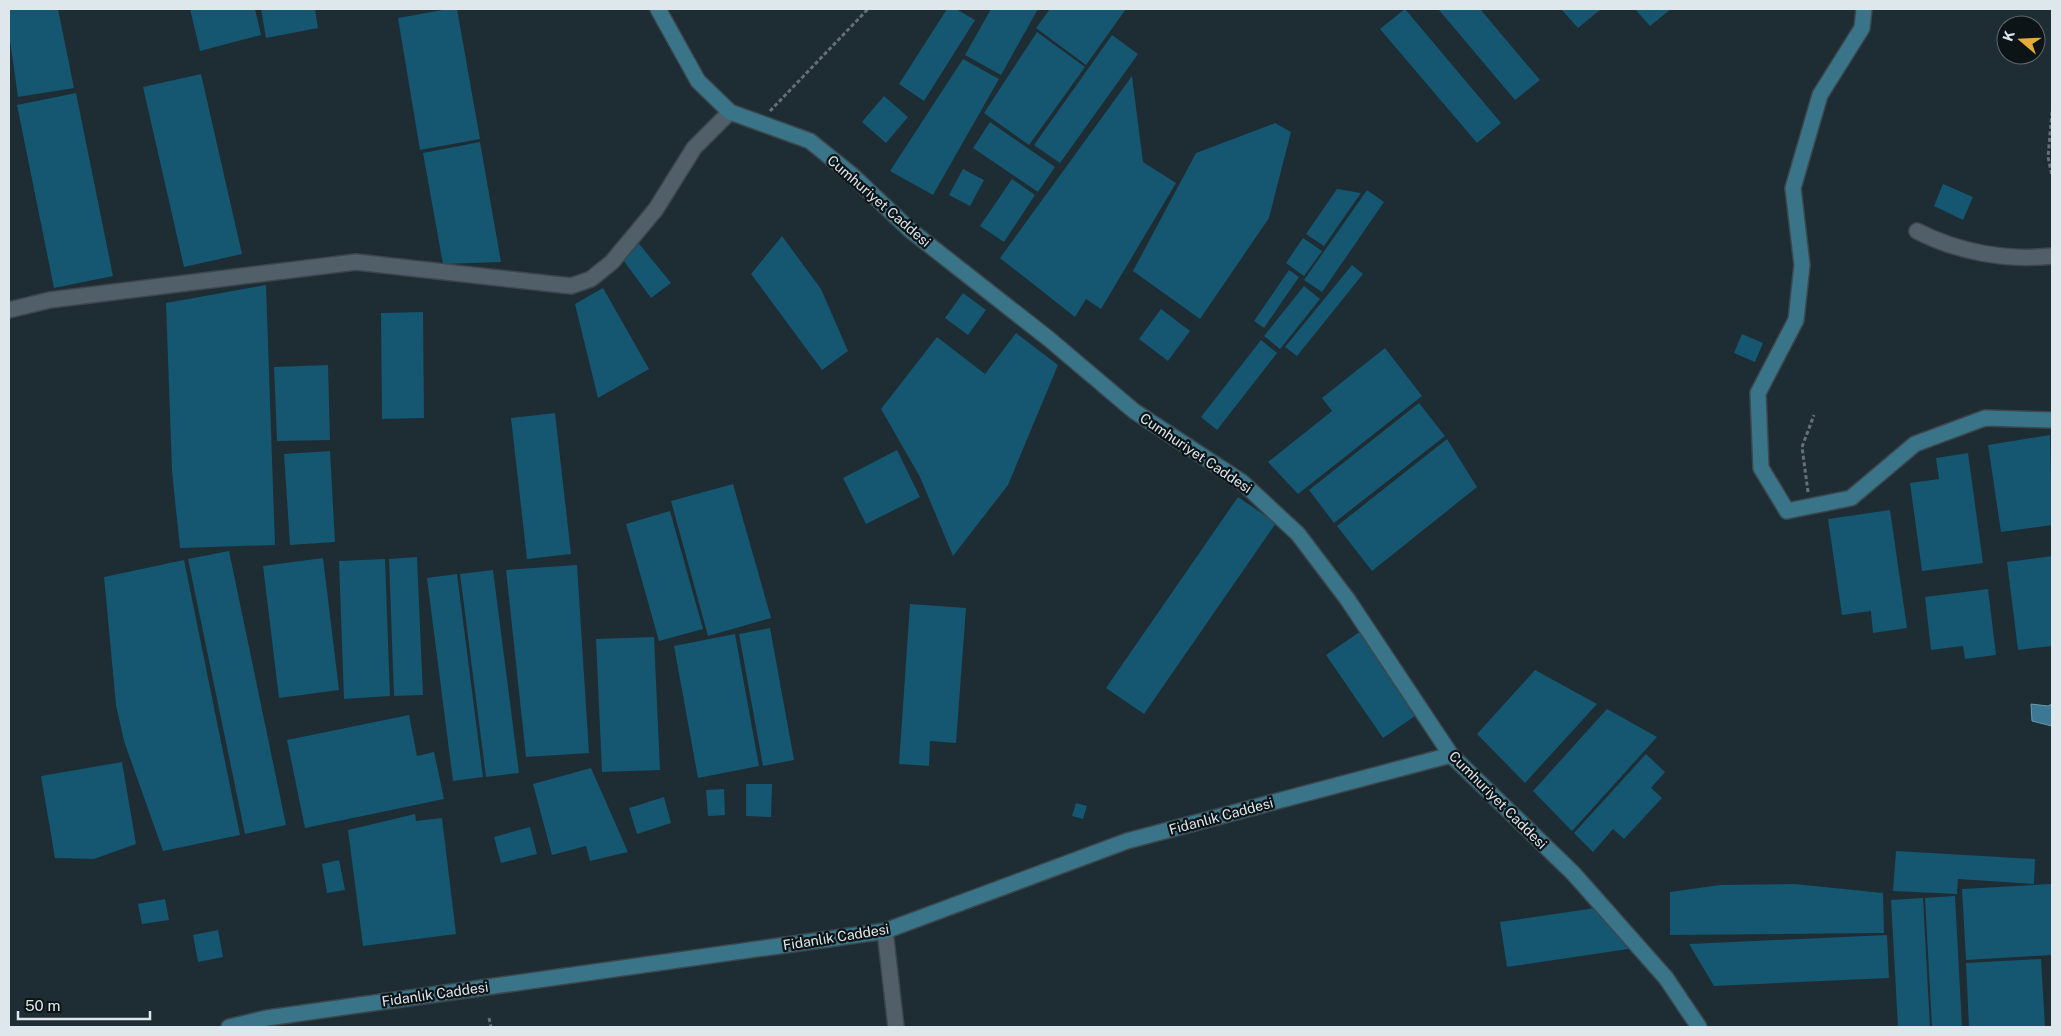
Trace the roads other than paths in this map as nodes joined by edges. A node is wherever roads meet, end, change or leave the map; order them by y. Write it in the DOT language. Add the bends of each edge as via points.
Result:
graph roads {
  1 [pos="658,9"];
  2 [pos="1864,9"];
  3 [pos="730,112"];
  4 [pos="1917,231"];
  5 [pos="2052,256"];
  6 [pos="9,310"];
  7 [pos="2052,420"];
  8 [pos="1451,755"];
  9 [pos="885,931"];
  10 [pos="229,1027"];
  11 [pos="896,1027"];
  12 [pos="1699,1027"];
  1 -- 3 [label="street, Cumhuriyet Caddesi" via="698,81"];
  2 -- 7 [label="street" via="1862,28 1820,95 1793,188 1802,265 1796,320 1758,393 1761,468 1787,511 1851,498 1915,444 1985,418"];
  3 -- 6 [label="street" via="694,148 656,209 612,262 591,279 571,286 356,262 50,300"];
  3 -- 8 [label="street, Cumhuriyet Caddesi" via="810,141 852,175 910,230 1049,339 1134,411 1249,489 1298,534 1332,578"];
  4 -- 5 [label="street" via="1944,245 1994,255"];
  8 -- 9 [label="street, Fidanlık Caddesi" via="1127,842"];
  8 -- 12 [label="street, Cumhuriyet Caddesi" via="1573,873 1666,978"];
  9 -- 10 [label="street, Fidanlık Caddesi" via="286,1015"];
  9 -- 11 [label="street"];
}
